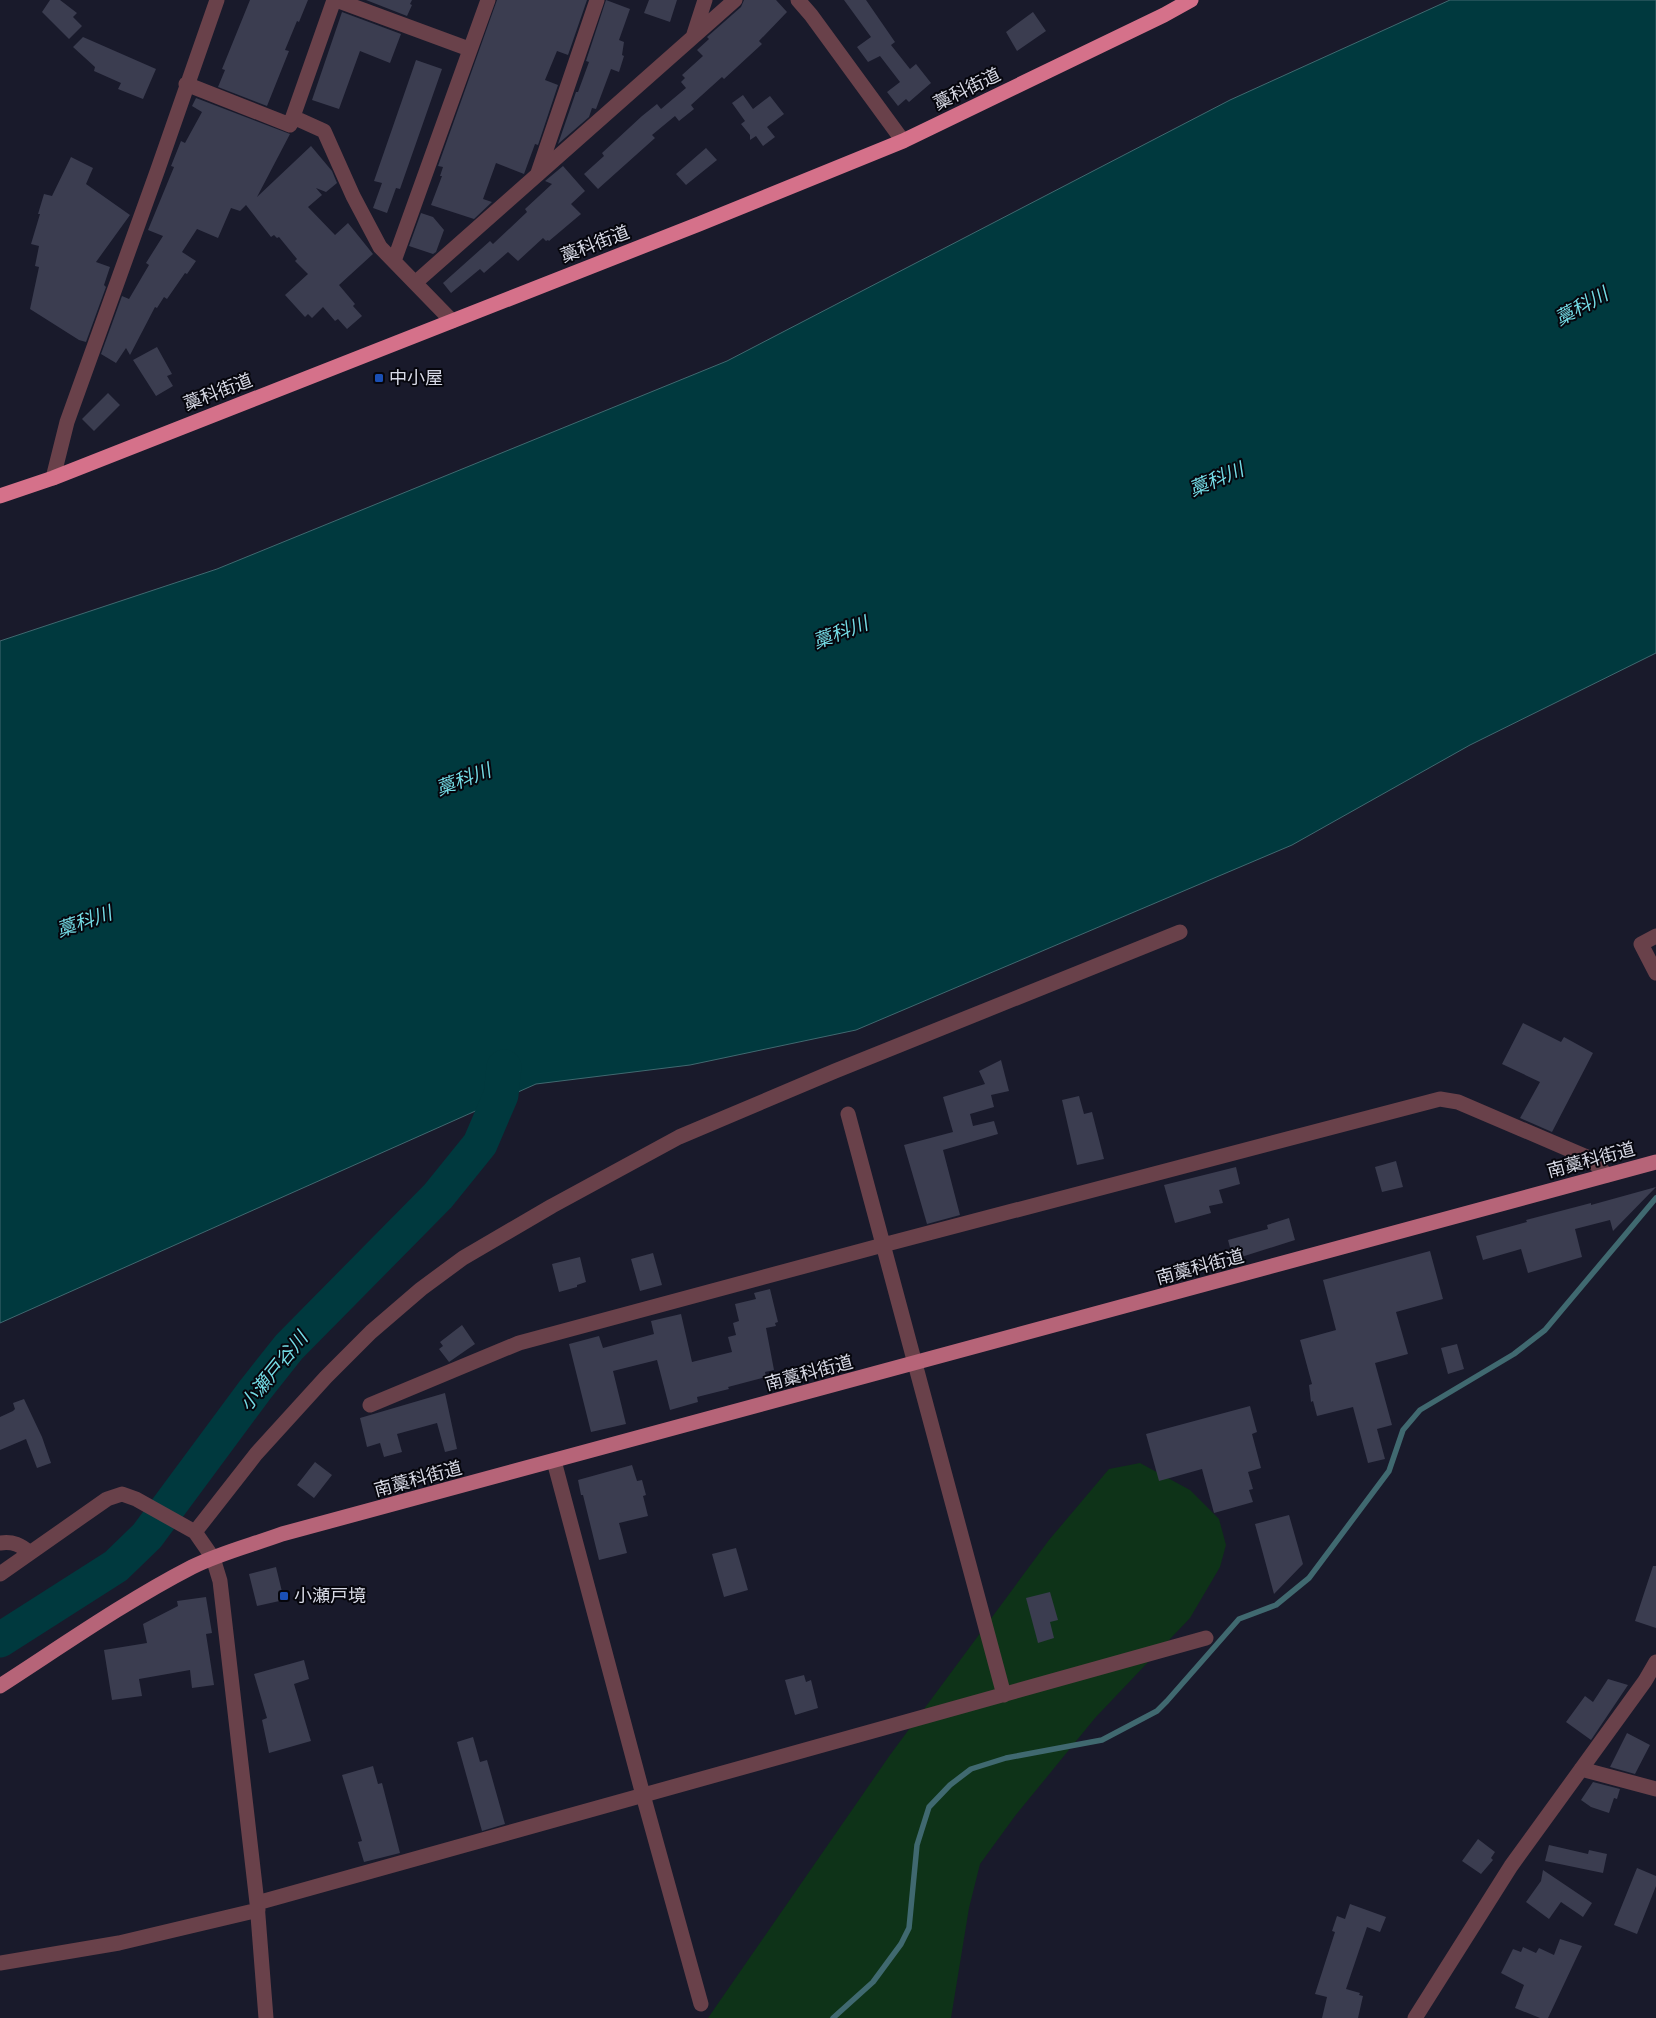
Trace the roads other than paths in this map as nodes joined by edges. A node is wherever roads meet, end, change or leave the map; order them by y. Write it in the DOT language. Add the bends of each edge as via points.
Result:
graph roads {
  1 [pos="217,0"];
  2 [pos="335,0"];
  3 [pos="488,0"];
  4 [pos="597,0"];
  5 [pos="705,0"];
  6 [pos="735,0"];
  7 [pos="798,0"];
  8 [pos="1191,0"];
  9 [pos="693,37"];
  10 [pos="469,49"];
  11 [pos="186,84"];
  12 [pos="293,117"];
  13 [pos="903,141"];
  14 [pos="537,175"];
  15 [pos="394,261"];
  16 [pos="415,283"];
  17 [pos="452,321"];
  18 [pos="52,478"];
  19 [pos="0,496"];
  20 [pos="1180,932"];
  21 [pos="1656,936"];
  22 [pos="1656,973"];
  23 [pos="848,1114"];
  24 [pos="1656,1162"];
  25 [pos="1607,1175"];
  26 [pos="883,1245"];
  27 [pos="915,1364"];
  28 [pos="370,1405"];
  29 [pos="554,1462"];
  30 [pos="195,1532"];
  31 [pos="0,1542"];
  32 [pos="30,1553"];
  33 [pos="213,1558"];
  34 [pos="0,1574"];
  35 [pos="1206,1638"];
  36 [pos="1656,1662"];
  37 [pos="0,1686"];
  38 [pos="1004,1695"];
  39 [pos="1581,1769"];
  40 [pos="1656,1789"];
  41 [pos="643,1795"];
  42 [pos="258,1907"];
  43 [pos="0,1963"];
  44 [pos="702,2004"];
  45 [pos="266,2018"];
  46 [pos="1415,2018"];
  1 -- 11 [label="street"];
  2 -- 10 [label="street"];
  2 -- 12 [label="street"];
  3 -- 10 [label="street"];
  4 -- 14 [label="street"];
  5 -- 9 [label="street"];
  6 -- 9 [label="street"];
  7 -- 13 [label="street"];
  8 -- 13 [label="highway, 藁科街道"];
  9 -- 14 [label="street"];
  10 -- 15 [label="street"];
  11 -- 12 [label="street" via="290,125"];
  11 -- 18 [label="street" via="67,422"];
  12 -- 15 [label="street" via="324,131 380,247"];
  13 -- 17 [label="highway, 藁科街道"];
  14 -- 16 [label="street"];
  15 -- 16 [label="street"];
  16 -- 17 [label="street"];
  17 -- 18 [label="highway, 藁科街道"];
  18 -- 19 [label="highway, 藁科街道"];
  20 -- 30 [label="street" via="679,1137 463,1258 414,1295 326,1377 256,1454"];
  21 -- 22 [label="street" via="1641,944"];
  23 -- 26 [label="street"];
  24 -- 25 [label="main road, 南藁科街道"];
  25 -- 26 [label="street" via="1589,1158 1458,1102 1440,1099"];
  25 -- 27 [label="main road, 南藁科街道"];
  26 -- 27 [label="street"];
  26 -- 28 [label="street" via="519,1343"];
  27 -- 29 [label="main road, 南藁科街道"];
  27 -- 38 [label="street"];
  29 -- 33 [label="main road, 南藁科街道" via="282,1534"];
  29 -- 41 [label="street"];
  30 -- 32 [label="street" via="122,1494 107,1499"];
  30 -- 33 [label="street"];
  31 -- 32 [label="street" via="10,1541"];
  32 -- 34 [label="street"];
  33 -- 37 [label="main road, 南藁科街道" via="125,1606"];
  33 -- 42 [label="street" via="220,1581"];
  35 -- 38 [label="street"];
  36 -- 39 [label="street"];
  38 -- 41 [label="street"];
  39 -- 40 [label="street"];
  39 -- 46 [label="street" via="1510,1866"];
  41 -- 42 [label="street"];
  41 -- 44 [label="street"];
  42 -- 43 [label="street" via="119,1943"];
  42 -- 45 [label="street"];
}
